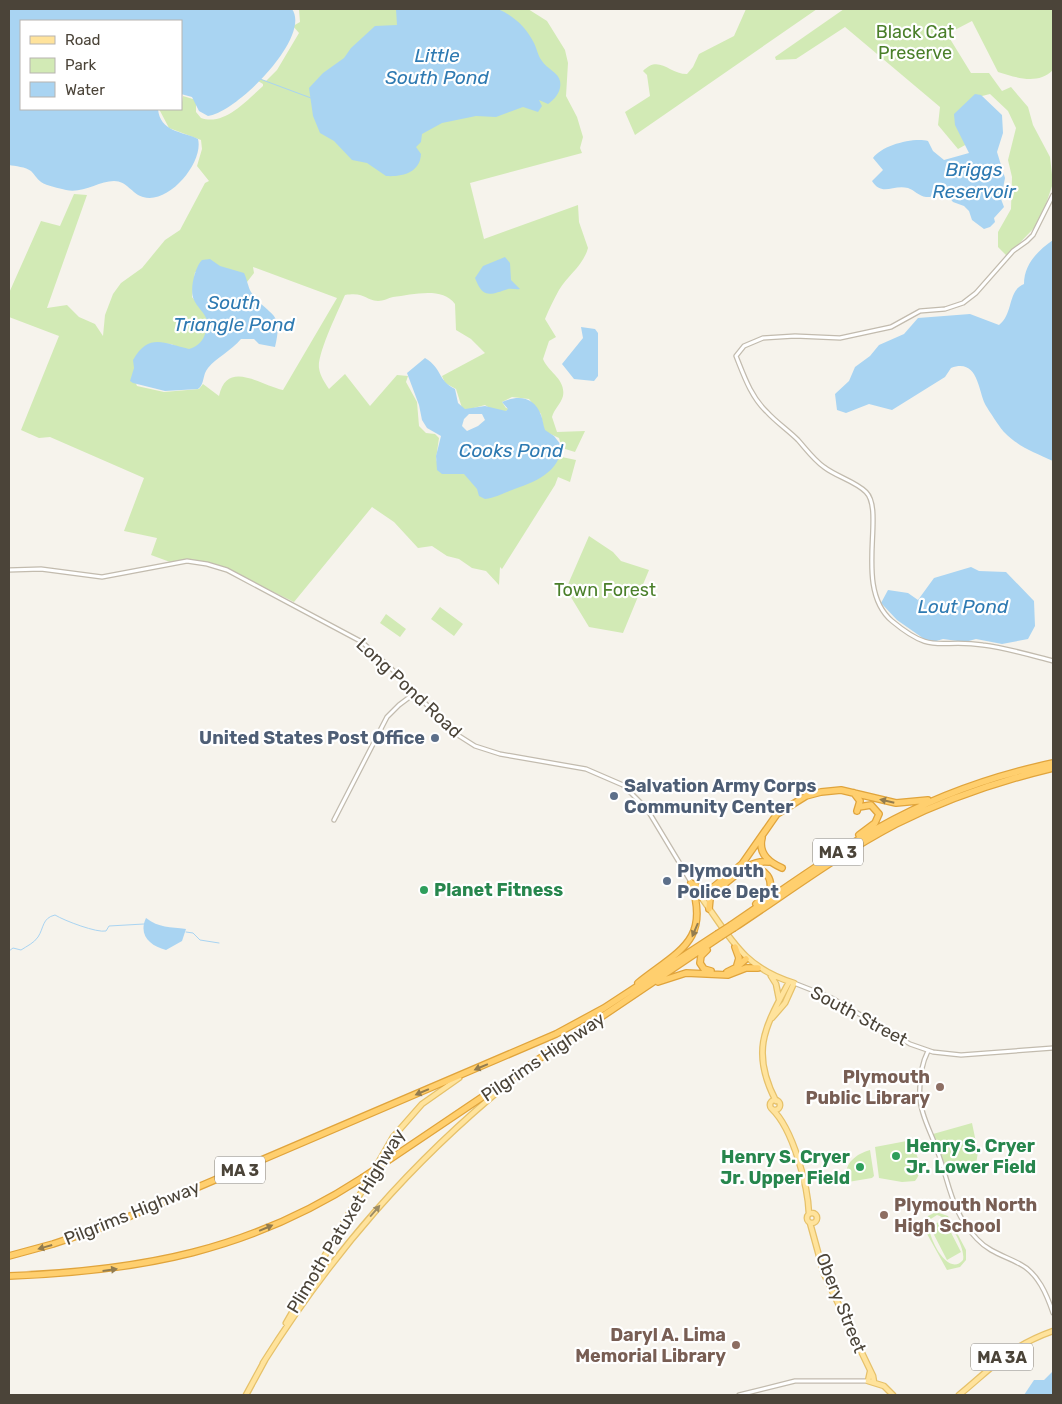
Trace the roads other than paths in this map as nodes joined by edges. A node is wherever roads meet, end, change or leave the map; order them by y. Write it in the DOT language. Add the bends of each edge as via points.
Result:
graph roads {
  1 [pos="1053,195"];
  2 [pos="9,570"];
  3 [pos="1053,661"];
  4 [pos="416,693"];
  5 [pos="1053,763"];
  6 [pos="1053,768"];
  7 [pos="847,791"];
  8 [pos="952,793"];
  9 [pos="334,820"];
  10 [pos="764,831"];
  11 [pos="769,862"];
  12 [pos="820,864"];
  13 [pos="782,868"];
  14 [pos="738,874"];
  15 [pos="692,883"];
  16 [pos="715,889"];
  17 [pos="701,897"];
  18 [pos="709,909"];
  19 [pos="740,919"];
  20 [pos="732,926"];
  21 [pos="719,936"];
  22 [pos="735,947"];
  23 [pos="746,959"];
  24 [pos="758,968"];
  25 [pos="734,969"];
  26 [pos="743,969"];
  27 [pos="770,975"];
  28 [pos="791,983"];
  29 [pos="649,986"];
  30 [pos="780,1001"];
  31 [pos="604,1008"];
  32 [pos="772,1018"];
  33 [pos="1053,1048"];
  34 [pos="928,1051"];
  35 [pos="526,1069"];
  36 [pos="467,1073"];
  37 [pos="774,1101"];
  38 [pos="780,1107"];
  39 [pos="772,1110"];
  40 [pos="781,1118"];
  41 [pos="811,1214"];
  42 [pos="812,1223"];
  43 [pos="9,1256"];
  44 [pos="9,1276"];
  45 [pos="1053,1313"];
  46 [pos="1053,1331"];
  47 [pos="263,1363"];
  48 [pos="871,1382"];
  49 [pos="246,1395"];
  50 [pos="738,1395"];
  51 [pos="893,1395"];
  52 [pos="959,1395"];
  1 -- 3 [label="street" via="1033,235 963,303 945,309 920,311 895,326 840,338 763,338 744,346 736,356 746,382 767,412 822,466 869,495 873,510 871,550 875,594 888,618 926,643 981,644"];
  2 -- 4 [label="street, Long Pond Road" via="41,569 102,577 182,562 216,566 355,637"];
  4 -- 9 [label="street" via="387,717"];
  4 -- 15 [label="street, Long Pond Road" via="453,732 479,748 586,769 623,785 649,812"];
  5 -- 8 [label="highway, Pilgrims Highway / MA 3"];
  6 -- 20 [label="highway, Pilgrims Highway / MA 3" via="971,792 897,824"];
  8 -- 7 [label="highway, one-way" via="921,802 903,803"];
  7 -- 10 [label="highway" via="821,792 801,798 777,814"];
  7 -- 12 [label="highway" via="858,796 858,809 868,804 875,807 879,814 877,820"];
  8 -- 12 [label="highway, Pilgrims Highway / MA 3" via="889,822"];
  10 -- 11 [label="highway" via="761,848"];
  10 -- 16 [label="highway" via="742,864"];
  11 -- 13 [label="highway"];
  11 -- 14 [label="highway" via="753,862"];
  12 -- 19 [label="highway, Pilgrims Highway / MA 3"];
  14 -- 16 [label="highway"];
  14 -- 19 [label="highway" via="760,869 766,873 770,885 763,898"];
  15 -- 16 [label="highway" via="703,889"];
  15 -- 17 [label="street, Long Pond Road"];
  15 -- 31 [label="highway, one-way" via="699,911 698,924 691,938"];
  16 -- 17 [label="highway"];
  16 -- 18 [label="highway"];
  17 -- 18 [label="main road, South Street"];
  18 -- 22 [label="main road, South Street"];
  19 -- 20 [label="highway, Pilgrims Highway / MA 3"];
  20 -- 21 [label="highway, Pilgrims Highway / MA 3, bridge"];
  21 -- 25 [label="highway" via="702,955 700,964 705,970 726,972"];
  21 -- 29 [label="highway, Pilgrims Highway / MA 3"];
  21 -- 31 [label="highway, Pilgrims Highway / MA 3"];
  22 -- 23 [label="main road, South Street"];
  22 -- 25 [label="highway" via="739,960"];
  23 -- 24 [label="main road, South Street"];
  23 -- 25 [label="highway"];
  23 -- 26 [label="highway"];
  24 -- 26 [label="highway"];
  24 -- 27 [label="main road, South Street"];
  26 -- 29 [label="highway" via="728,975 686,973"];
  27 -- 28 [label="main road, South Street"];
  27 -- 30 [label="main road"];
  28 -- 30 [label="main road, Obery Street"];
  28 -- 32 [label="main road, Obery Street" via="785,1003"];
  28 -- 34 [label="street, South Street" via="832,998 908,1043"];
  29 -- 35 [label="highway, Pilgrims Highway / MA 3"];
  30 -- 32 [label="main road, Obery Street"];
  31 -- 36 [label="highway, Pilgrims Highway / MA 3, one-way" via="549,1038"];
  32 -- 37 [label="main road, Obery Street" via="761,1046"];
  33 -- 34 [label="street, South Street" via="959,1055"];
  34 -- 45 [label="street" via="921,1071 920,1102 952,1201 982,1244 1021,1264 1032,1274 1045,1291"];
  44 -- 35 [label="highway, Pilgrims Highway / MA 3, one-way, bridge" via="121,1268 210,1248 253,1234 294,1216 362,1178"];
  47 -- 35 [label="main road, Plimoth Patuxet Highway, one-way" via="309,1294 377,1208 452,1130"];
  36 -- 43 [label="highway, Pilgrims Highway / MA 3, one-way" via="114,1223"];
  36 -- 47 [label="main road, Plimoth Patuxet Highway" via="422,1104 392,1137"];
  37 -- 38 [label="main road, Obery Street" via="780,1103"];
  37 -- 39 [label="main road, Obery Street" via="770,1106"];
  38 -- 39 [label="main road"];
  38 -- 40 [label="main road, Obery Street"];
  39 -- 40 [label="main road, Obery Street"];
  40 -- 41 [label="main road, Obery Street" via="792,1143"];
  41 -- 42 [label="main road, Obery Street" via="807,1218"];
  41 -- 42 [label="main road, Obery Street" via="817,1218"];
  42 -- 48 [label="main road, Obery Street" via="824,1272 874,1378"];
  46 -- 52 [label="main road, MA 3A" via="1026,1341 1007,1353"];
  47 -- 49 [label="main road, Plimoth Patuxet Highway"];
  48 -- 50 [label="street" via="798,1381"];
  48 -- 51 [label="main road" via="884,1386"];
}
